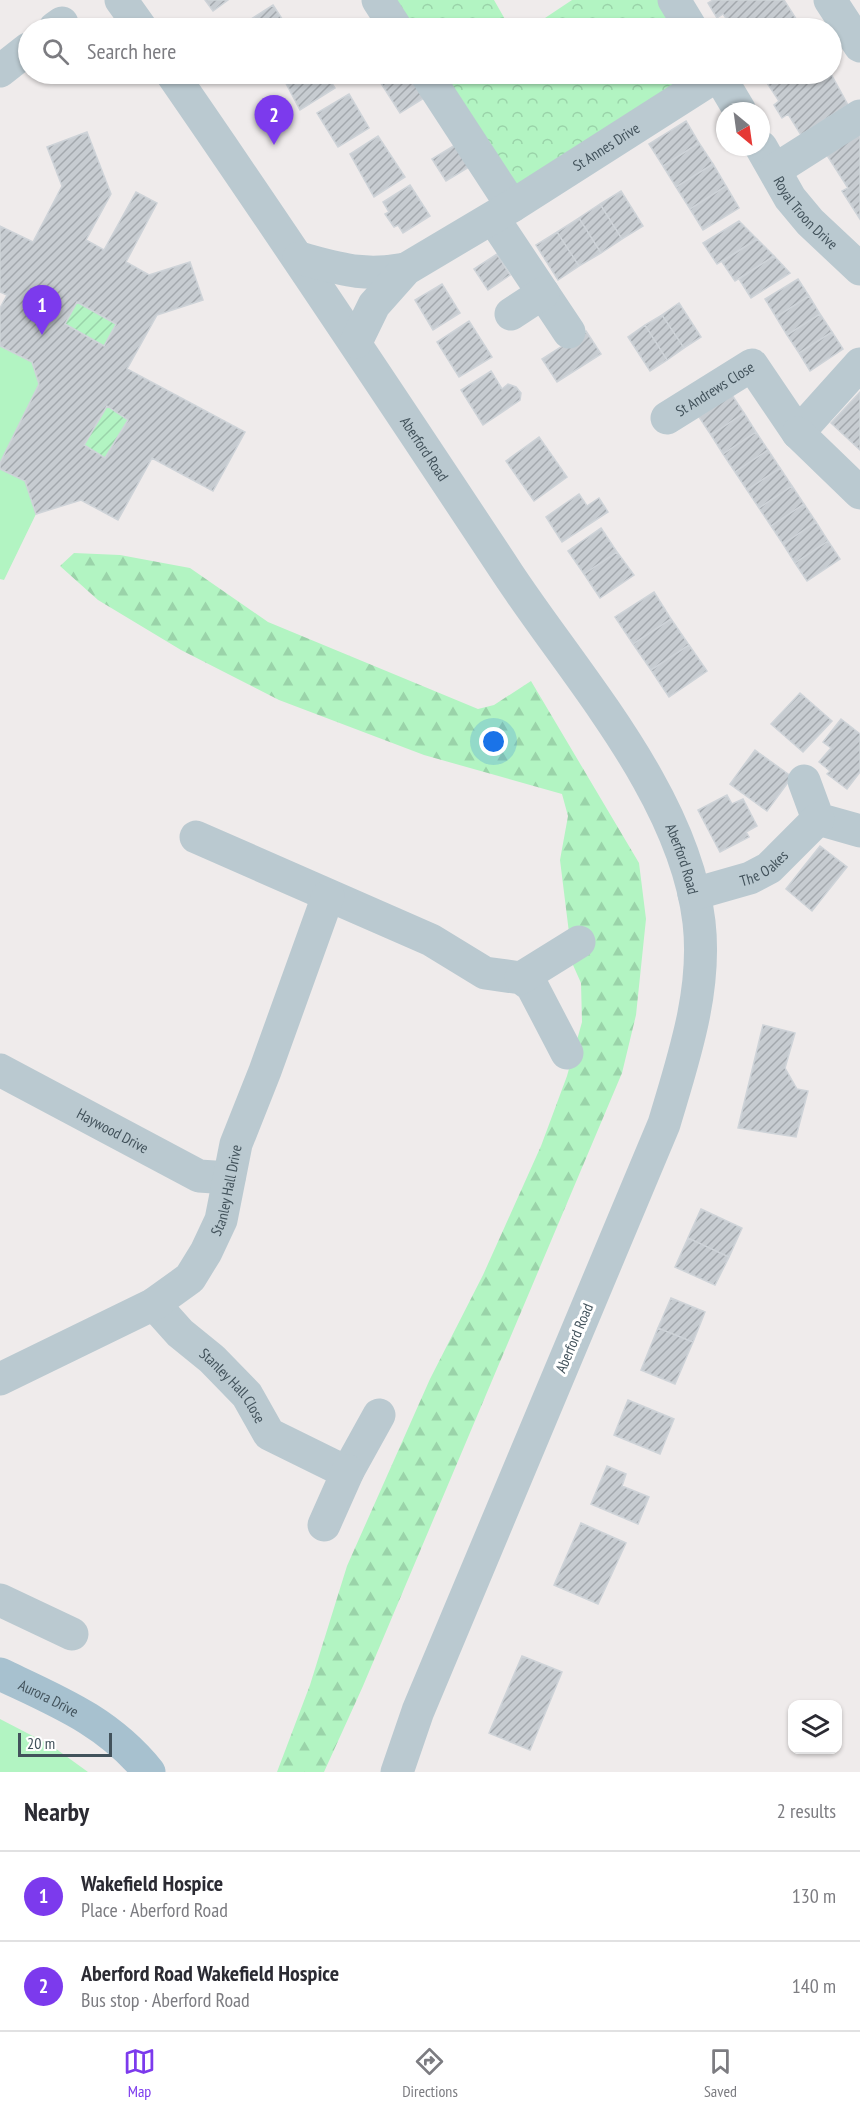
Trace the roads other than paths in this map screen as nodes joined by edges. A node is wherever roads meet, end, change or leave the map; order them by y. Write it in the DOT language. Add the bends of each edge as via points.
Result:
graph roads {
  1 [pos="121,0"];
  2 [pos="378,0"];
  3 [pos="674,0"];
  4 [pos="830,0"];
  5 [pos="134,18"];
  6 [pos="390,18"];
  7 [pos="685,18"];
  8 [pos="842,18"];
  9 [pos="842,18"];
  10 [pos="860,46"];
  11 [pos="18,57"];
  12 [pos="0,71"];
  13 [pos="179,84"];
  14 [pos="432,84"];
  15 [pos="702,84"];
  16 [pos="724,84"];
  17 [pos="735,102"];
  18 [pos="860,116"];
  19 [pos="768,158"];
  20 [pos="502,212"];
  21 [pos="300,258"];
  22 [pos="406,269"];
  23 [pos="860,269"];
  24 [pos="543,293"];
  25 [pos="511,314"];
  26 [pos="569,332"];
  27 [pos="356,342"];
  28 [pos="860,364"];
  29 [pos="667,418"];
  30 [pos="798,433"];
  31 [pos="860,493"];
  32 [pos="804,782"];
  33 [pos="818,819"];
  34 [pos="860,831"];
  35 [pos="196,837"];
  36 [pos="694,894"];
  37 [pos="328,896"];
  38 [pos="579,942"];
  39 [pos="521,978"];
  40 [pos="567,1053"];
  41 [pos="0,1070"];
  42 [pos="229,1178"];
  43 [pos="154,1304"];
  44 [pos="0,1379"];
  45 [pos="379,1415"];
  46 [pos="348,1471"];
  47 [pos="324,1525"];
  48 [pos="0,1600"];
  49 [pos="72,1634"];
  50 [pos="0,1674"];
  51 [pos="407,1738"];
  52 [pos="148,1772"];
  53 [pos="386,1772"];
  54 [pos="397,1772"];
  1 -- 5 [label="street"];
  2 -- 6 [label="street"];
  3 -- 7 [label="street"];
  4 -- 9 [label="street"];
  8 -- 10 [label="street"];
  11 -- 12 [label="street"];
  13 -- 21 [label="street, Aberford Road"];
  14 -- 20 [label="street"];
  15 -- 20 [label="street, St Annes Drive"];
  16 -- 17 [label="street"];
  18 -- 19 [label="street"];
  19 -- 23 [label="street, Royal Troon Drive" via="790,198"];
  20 -- 22 [label="street, St Annes Drive"];
  20 -- 24 [label="street"];
  21 -- 22 [label="street, St Annes Drive" via="350,272 378,274"];
  21 -- 27 [label="street, Aberford Road"];
  22 -- 27 [label="street, St Annes Drive" via="374,305"];
  24 -- 25 [label="street"];
  24 -- 26 [label="street"];
  27 -- 36 [label="street, Aberford Road" via="652,785 682,847"];
  28 -- 30 [label="street"];
  29 -- 30 [label="street, St Andrews Close" via="752,365"];
  30 -- 31 [label="street, St Andrews Close"];
  32 -- 33 [label="street"];
  33 -- 34 [label="street"];
  33 -- 36 [label="street, The Oakes" via="769,868 750,878"];
  35 -- 37 [label="street"];
  36 -- 51 [label="street, Aberford Road" via="699,923 699,979 692,1026 664,1124"];
  37 -- 39 [label="street" via="431,940 485,973"];
  37 -- 42 [label="street, Stanley Hall Drive" via="236,1144"];
  38 -- 39 [label="street"];
  39 -- 40 [label="street" via="532,986"];
  41 -- 42 [label="street, Haywood Drive" via="199,1176"];
  42 -- 43 [label="street, Stanley Hall Drive" via="221,1220 206,1252 190,1278"];
  43 -- 44 [label="street, Stanley Hall Drive"];
  43 -- 46 [label="street, Stanley Hall Close" via="247,1395 269,1434"];
  45 -- 46 [label="street"];
  46 -- 47 [label="street"];
  48 -- 49 [label="street"];
  50 -- 52 [label="main road, Aurora Drive" via="99,1724 132,1752"];
  51 -- 53 [label="street"];
  51 -- 54 [label="street"];
}
